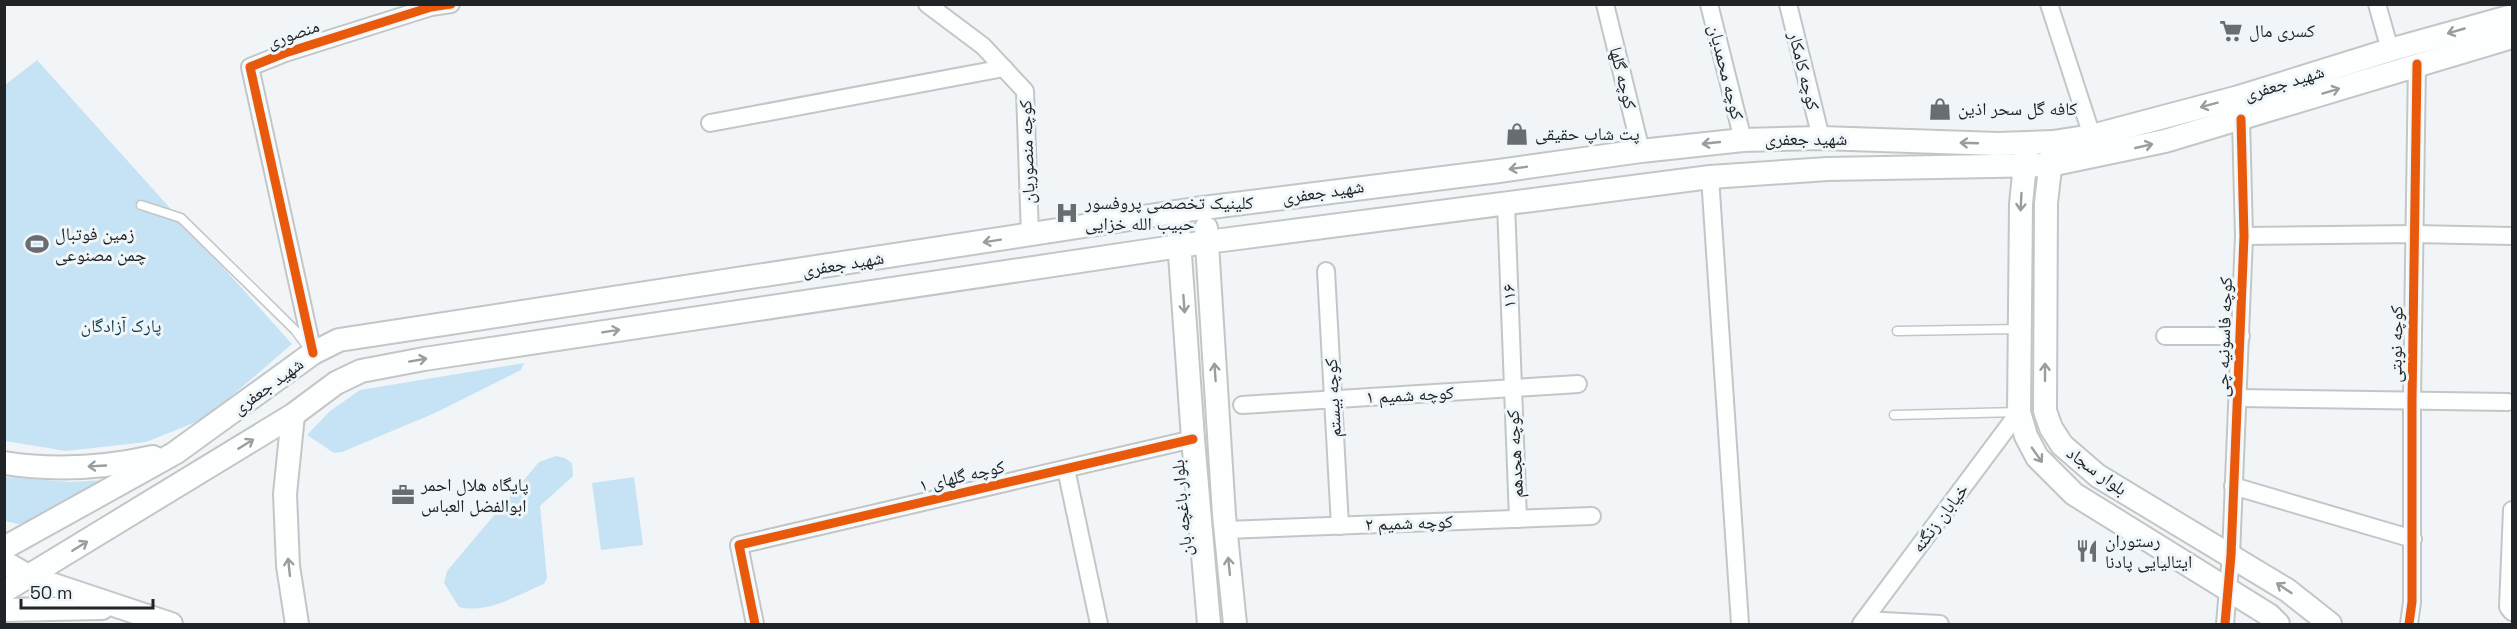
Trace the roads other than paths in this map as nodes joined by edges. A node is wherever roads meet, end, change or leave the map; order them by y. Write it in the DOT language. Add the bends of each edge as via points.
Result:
graph roads {
  1 [pos="451,4"];
  2 [pos="927,4"];
  3 [pos="1605,4"];
  4 [pos="1709,4"];
  5 [pos="1788,4"];
  6 [pos="2049,4"];
  7 [pos="2377,4"];
  8 [pos="2512,16"];
  9 [pos="2512,37"];
  10 [pos="2390,50"];
  11 [pos="2417,64"];
  12 [pos="1004,68"];
  13 [pos="2241,119"];
  14 [pos="710,123"];
  15 [pos="1821,138"];
  16 [pos="1743,140"];
  17 [pos="2053,142"];
  18 [pos="2028,144"];
  19 [pos="2095,146"];
  20 [pos="1641,151"];
  21 [pos="2050,165"];
  22 [pos="2024,167"];
  23 [pos="1710,177"];
  24 [pos="1506,204"];
  25 [pos="141,206"];
  26 [pos="1205,208"];
  27 [pos="1177,212"];
  28 [pos="2414,234"];
  29 [pos="1030,236"];
  30 [pos="2244,236"];
  31 [pos="2512,236"];
  32 [pos="1207,242"];
  33 [pos="1181,246"];
  34 [pos="1182,269"];
  35 [pos="1209,269"];
  36 [pos="1326,271"];
  37 [pos="2020,329"];
  38 [pos="1897,331"];
  39 [pos="2165,336"];
  40 [pos="2241,336"];
  41 [pos="313,353"];
  42 [pos="1578,384"];
  43 [pos="1512,388"];
  44 [pos="2239,398"];
  45 [pos="1334,399"];
  46 [pos="2412,400"];
  47 [pos="2508,402"];
  48 [pos="1242,405"];
  49 [pos="2045,411"];
  50 [pos="2019,412"];
  51 [pos="293,415"];
  52 [pos="1894,415"];
  53 [pos="1192,439"];
  54 [pos="175,453"];
  55 [pos="4,463"];
  56 [pos="1066,469"];
  57 [pos="2233,486"];
  58 [pos="2512,510"];
  59 [pos="1592,516"];
  60 [pos="1518,519"];
  61 [pos="1340,526"];
  62 [pos="1225,530"];
  63 [pos="2413,539"];
  64 [pos="4,549"];
  65 [pos="2231,555"];
  66 [pos="4,562"];
  67 [pos="30,577"];
  68 [pos="2228,589"];
  69 [pos="4,591"];
  70 [pos="121,608"];
  71 [pos="4,610"];
  72 [pos="2512,612"];
  73 [pos="1863,622"];
  74 [pos="171,624"];
  75 [pos="297,624"];
  76 [pos="755,624"];
  77 [pos="1094,624"];
  78 [pos="1209,624"];
  79 [pos="1235,624"];
  80 [pos="1740,624"];
  81 [pos="1940,624"];
  82 [pos="2225,624"];
  83 [pos="2278,624"];
  84 [pos="2330,624"];
  85 [pos="2409,624"];
  1 -- 41 [label="street, منصوری" via="285,52 250,67"];
  2 -- 12 [label="street, کوچه منصوریان" via="983,46"];
  3 -- 20 [label="street, کوچه گلها"];
  4 -- 16 [label="street, کوچه محمدیان"];
  5 -- 15 [label="street, کوچه کامکار"];
  6 -- 19 [label="street"];
  7 -- 10 [label="street"];
  8 -- 10 [label="main road, شهید جعفری, one-way"];
  9 -- 11 [label="main road, شهید جعفری"];
  10 -- 19 [label="main road, شهید جعفری, one-way"];
  13 -- 11 [label="main road, شهید جعفری, one-way"];
  11 -- 28 [label="street, کوچه نوبتی"];
  12 -- 14 [label="street"];
  12 -- 29 [label="street, کوچه منصوریان" via="1025,91"];
  19 -- 13 [label="main road, شهید جعفری, one-way"];
  13 -- 30 [label="street, کوچه فاسونیه چی"];
  15 -- 16 [label="main road, شهید جعفری"];
  18 -- 15 [label="main road, شهید جعفری, one-way"];
  16 -- 20 [label="main road, شهید جعفری, one-way"];
  17 -- 18 [label="main road, شهید جعفری"];
  17 -- 19 [label="main road, شهید جعفری"];
  17 -- 21 [label="main road, بلوار سجاد"];
  18 -- 22 [label="main road, بلوار سجاد"];
  19 -- 21 [label="main road, شهید جعفری"];
  20 -- 26 [label="main road, شهید جعفری, one-way"];
  21 -- 22 [label="main road, شهید جعفری"];
  49 -- 21 [label="main road, بلوار سجاد, one-way" via="2046,203"];
  22 -- 23 [label="main road, شهید جعفری" via="1827,169"];
  22 -- 37 [label="main road, بلوار سجاد, one-way"];
  23 -- 24 [label="main road, شهید جعفری"];
  23 -- 80 [label="street"];
  24 -- 32 [label="main road, شهید جعفری"];
  24 -- 43 [label="street, ۱۱۶"];
  25 -- 41 [label="lane" via="181,218 295,330"];
  26 -- 27 [label="main road, شهید جعفری"];
  26 -- 32 [label="main road"];
  27 -- 29 [label="main road, شهید جعفری"];
  27 -- 33 [label="main road, بلوار باغچه بان"];
  28 -- 30 [label="street"];
  28 -- 31 [label="street"];
  28 -- 46 [label="street, کوچه نوبتی"];
  29 -- 41 [label="main road, شهید جعفری, one-way" via="375,334 339,340"];
  30 -- 40 [label="street, کوچه فاسونیه چی"];
  32 -- 33 [label="main road, شهید جعفری"];
  32 -- 35 [label="main road"];
  33 -- 34 [label="main road, بلوار باغچه بان"];
  51 -- 33 [label="main road, شهید جعفری, one-way" via="336,383 361,371 424,359"];
  34 -- 35 [label="main road" via="1186,263 1199,259"];
  34 -- 53 [label="main road, بلوار باغچه بان, one-way"];
  62 -- 35 [label="main road, one-way"];
  36 -- 45 [label="street, کوچه بیستم"];
  37 -- 38 [label="lane"];
  37 -- 50 [label="main road, بلوار سجاد"];
  39 -- 40 [label="street"];
  40 -- 44 [label="street, کوچه فاسونیه چی"];
  41 -- 54 [label="main road, شهید جعفری"];
  42 -- 43 [label="street, کوچه شمیم ۱"];
  43 -- 45 [label="street, کوچه شمیم ۱"];
  43 -- 60 [label="street, کوچه هجدهم"];
  44 -- 46 [label="street"];
  44 -- 57 [label="street, کوچه فاسونیه چی"];
  45 -- 48 [label="street, کوچه شمیم ۱"];
  45 -- 61 [label="street, کوچه بیستم"];
  46 -- 47 [label="street"];
  46 -- 63 [label="street, کوچه نوبتی"];
  49 -- 50 [label="main road"];
  49 -- 65 [label="main road, بلوار سجاد" via="2062,445 2098,476"];
  50 -- 52 [label="lane"];
  50 -- 68 [label="main road, بلوار سجاد, one-way" via="2037,457 2074,494"];
  50 -- 73 [label="street, خیابان زنگنه"];
  67 -- 51 [label="main road, شهید جعفری, one-way"];
  75 -- 51 [label="main road, one-way" via="288,566 285,494"];
  53 -- 56 [label="street, کوچه گلهای ۱"];
  53 -- 78 [label="main road, بلوار باغچه بان"];
  54 -- 55 [label="main road, one-way" via="114,466 72,468"];
  54 -- 64 [label="main road, شهید جعفری"];
  56 -- 76 [label="street, کوچه گلهای ۱" via="739,544"];
  56 -- 77 [label="street"];
  57 -- 63 [label="street"];
  57 -- 65 [label="street, کوچه فاسونیه چی"];
  58 -- 72 [label="street" via="2508,607"];
  59 -- 60 [label="street, کوچه شمیم ۲"];
  60 -- 61 [label="street, کوچه شمیم ۲"];
  61 -- 62 [label="street, کوچه شمیم ۲"];
  79 -- 62 [label="main road, one-way"];
  63 -- 85 [label="street, کوچه نوبتی"];
  65 -- 68 [label="street, کوچه فاسونیه چی"];
  84 -- 65 [label="main road, بلوار سجاد, one-way" via="2288,590"];
  66 -- 67 [label="main road"];
  67 -- 69 [label="main road, شهید جعفری"];
  67 -- 70 [label="main road"];
  68 -- 82 [label="street, کوچه فاسونیه چی"];
  68 -- 83 [label="main road, بلوار سجاد"];
  70 -- 71 [label="main road"];
  70 -- 74 [label="main road"];
  73 -- 81 [label="street"];
}
